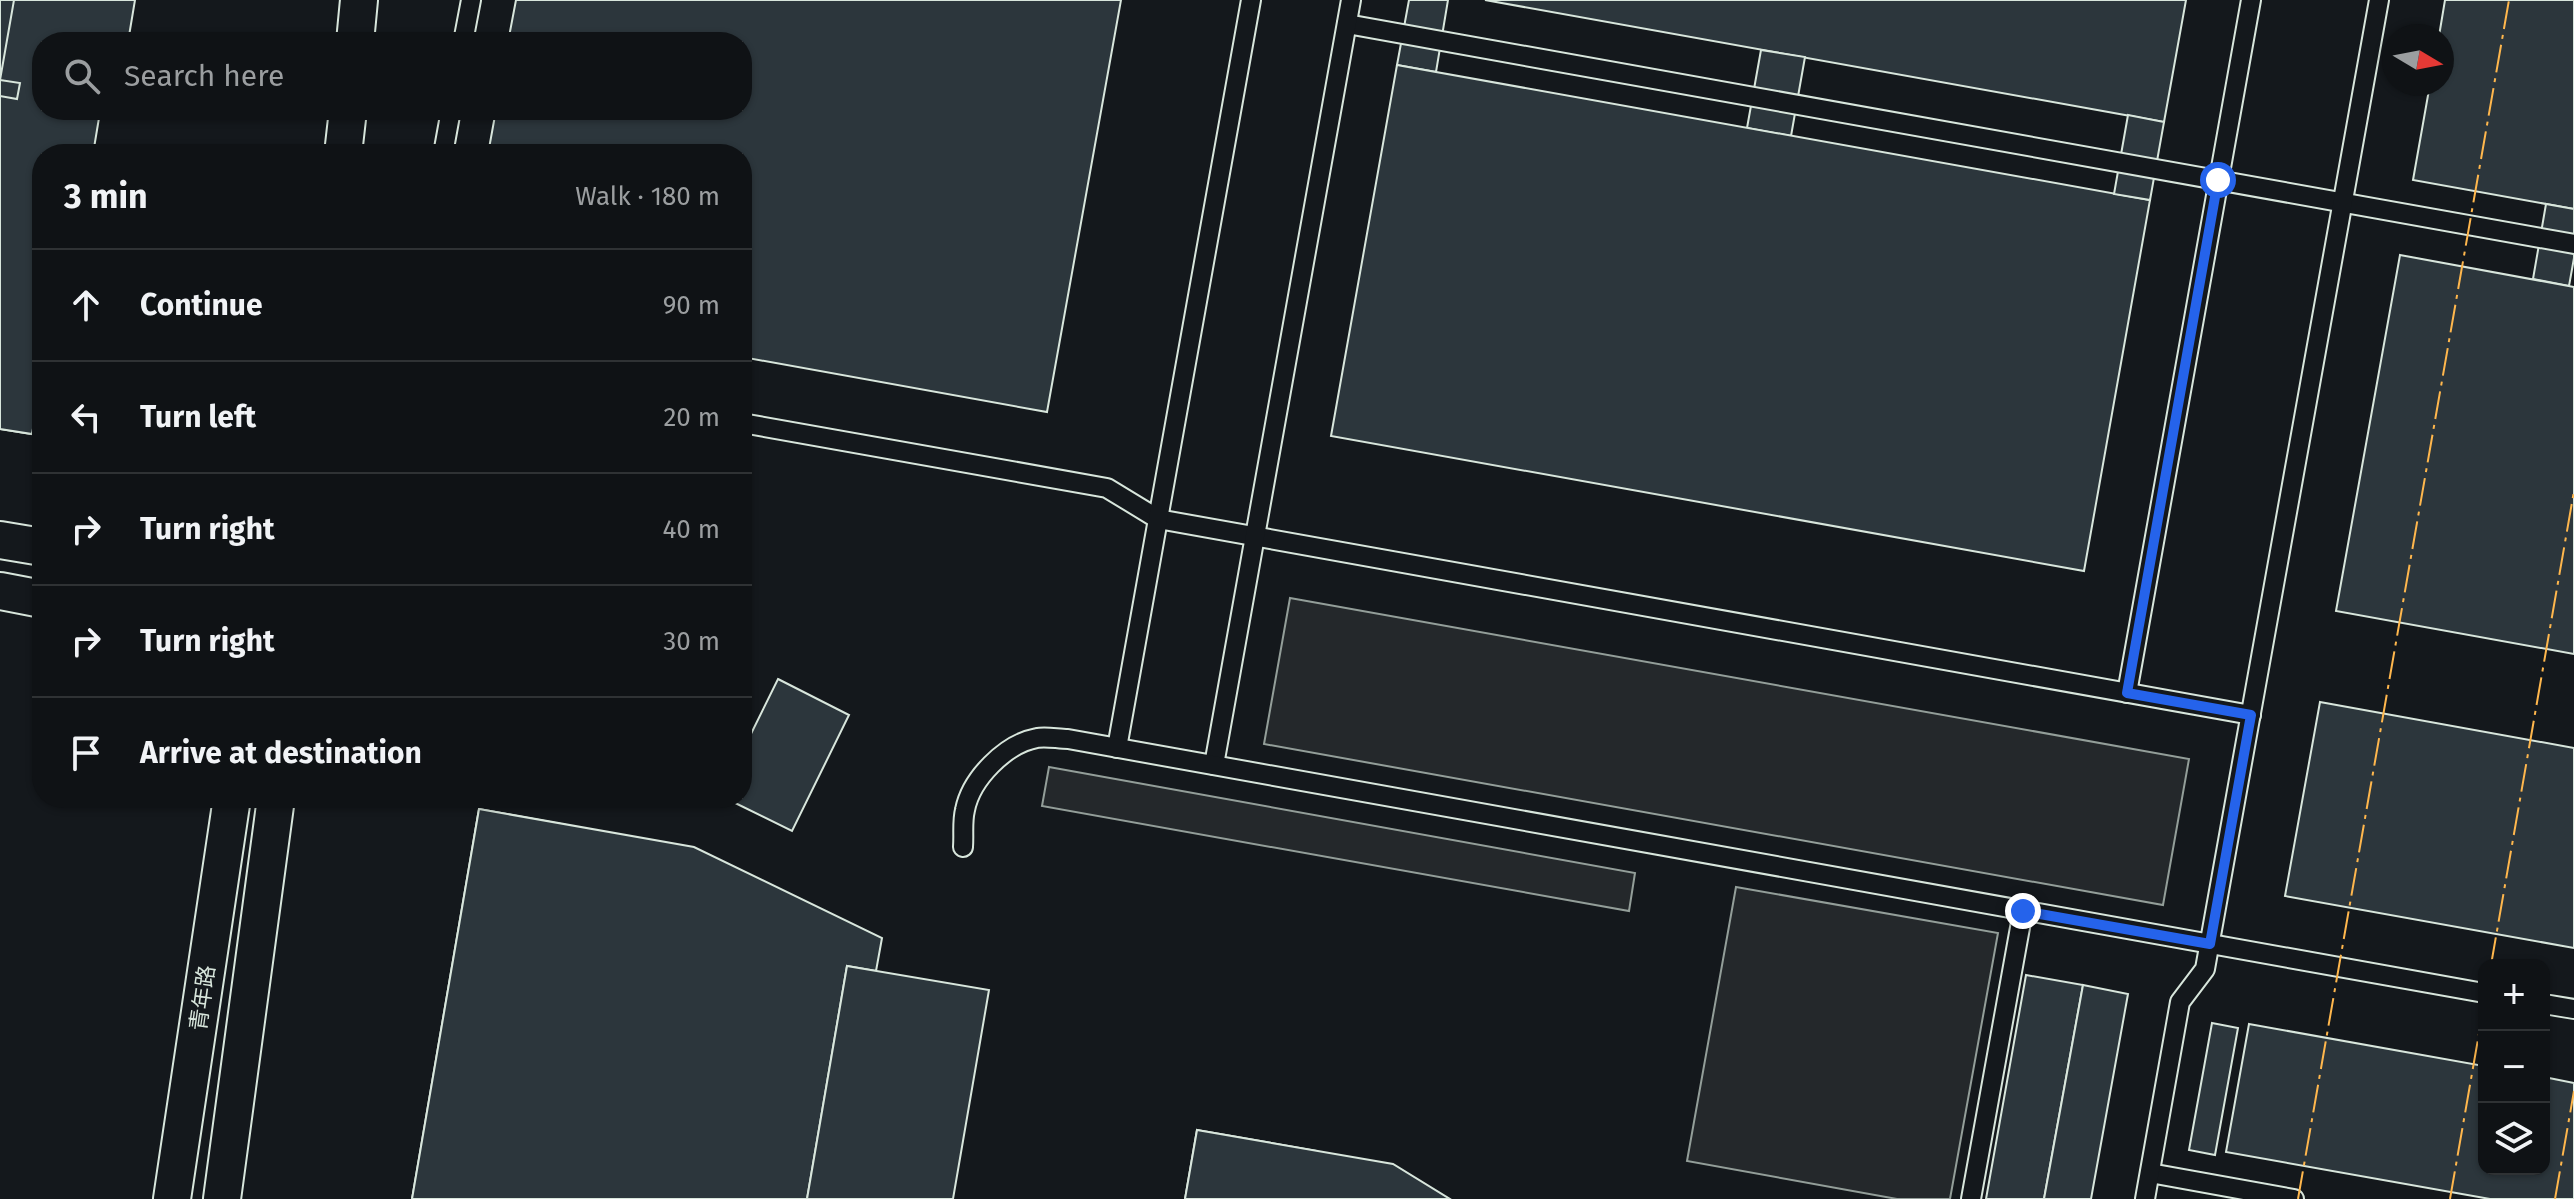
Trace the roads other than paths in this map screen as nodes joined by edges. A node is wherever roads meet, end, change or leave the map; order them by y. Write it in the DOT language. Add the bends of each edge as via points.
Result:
graph roads {
  1 [pos="359,0"];
  2 [pos="471,0"];
  3 [pos="1251,0"];
  4 [pos="1351,0"];
  5 [pos="2251,0"];
  6 [pos="2379,0"];
  7 [pos="1347,24"];
  8 [pos="356,32"];
  9 [pos="465,32"];
  10 [pos="347,120"];
  11 [pos="449,120"];
  12 [pos="344,144"];
  13 [pos="445,144"];
  14 [pos="2218,180"];
  15 [pos="2343,203"];
  16 [pos="2574,244"];
  17 [pos="752,425"];
  18 [pos="1158,519"];
  19 [pos="1255,536"];
  20 [pos="0,540"];
  21 [pos="32,545"];
  22 [pos="0,591"];
  23 [pos="32,597"];
  24 [pos="2127,693"];
  25 [pos="2251,715"];
  26 [pos="1117,748"];
  27 [pos="1214,765"];
  28 [pos="231,808"];
  29 [pos="275,808"];
  30 [pos="963,847"];
  31 [pos="2023,911"];
  32 [pos="2210,944"];
  33 [pos="2478,992"];
  34 [pos="2550,1005"];
  35 [pos="2574,1009"];
  36 [pos="2150,1173"];
  37 [pos="172,1199"];
  38 [pos="222,1199"];
  39 [pos="1971,1199"];
  40 [pos="2145,1199"];
  41 [pos="2294,1199"];
  1 -- 8 [label="street"];
  2 -- 9 [label="lane"];
  3 -- 18 [label="lane"];
  4 -- 7 [label="lane"];
  5 -- 14 [label="lane"];
  6 -- 15 [label="lane"];
  7 -- 14 [label="lane"];
  7 -- 19 [label="lane"];
  10 -- 12 [label="street"];
  11 -- 13 [label="lane"];
  14 -- 15 [label="lane"];
  14 -- 24 [label="lane"];
  15 -- 16 [label="lane"];
  15 -- 25 [label="lane"];
  17 -- 18 [label="lane" via="1107,488"];
  18 -- 19 [label="lane"];
  18 -- 26 [label="lane"];
  19 -- 24 [label="lane"];
  19 -- 27 [label="lane"];
  20 -- 21 [label="street"];
  22 -- 23 [label="street"];
  24 -- 25 [label="lane"];
  25 -- 32 [label="lane"];
  26 -- 27 [label="lane"];
  26 -- 30 [label="lane" via="1037,738 1017,745 972,789 964,811"];
  27 -- 31 [label="lane"];
  28 -- 37 [label="street, 青年路"];
  29 -- 38 [label="street"];
  31 -- 32 [label="lane"];
  31 -- 39 [label="lane"];
  32 -- 33 [label="lane"];
  32 -- 36 [label="lane" via="2205,969 2180,1002"];
  34 -- 35 [label="lane"];
  36 -- 40 [label="lane"];
  36 -- 41 [label="lane"];
}
